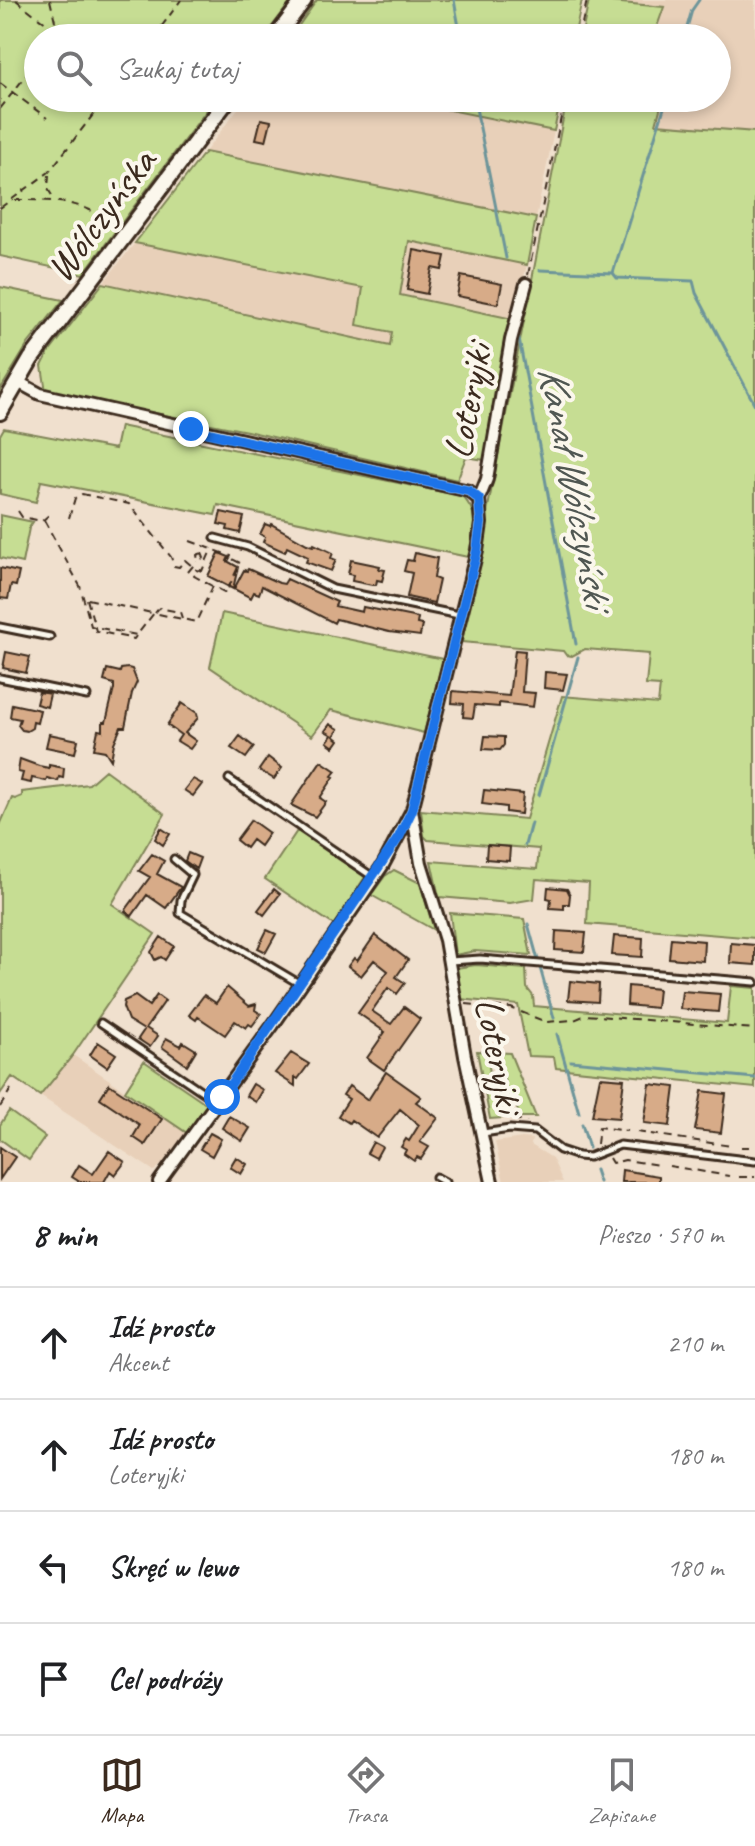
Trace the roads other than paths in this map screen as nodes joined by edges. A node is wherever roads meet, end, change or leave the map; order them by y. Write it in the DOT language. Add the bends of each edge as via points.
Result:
graph roads {
  1 [pos="304,0"];
  2 [pos="286,24"];
  3 [pos="218,112"];
  4 [pos="526,284"];
  5 [pos="18,382"];
  6 [pos="0,412"];
  7 [pos="479,499"];
  8 [pos="215,538"];
  9 [pos="460,616"];
  10 [pos="0,627"];
  11 [pos="50,637"];
  12 [pos="0,678"];
  13 [pos="87,696"];
  14 [pos="229,779"];
  15 [pos="412,810"];
  16 [pos="174,859"];
  17 [pos="373,877"];
  18 [pos="450,961"];
  19 [pos="755,982"];
  20 [pos="300,984"];
  21 [pos="101,1023"];
  22 [pos="219,1102"];
  23 [pos="481,1133"];
  24 [pos="755,1161"];
  25 [pos="436,1177"];
  26 [pos="159,1182"];
  27 [pos="445,1182"];
  28 [pos="492,1182"];
  1 -- 2 [label="street"];
  3 -- 5 [label="street, Wólczyńska"];
  4 -- 7 [label="street, Loteryjki"];
  5 -- 6 [label="street, Wólczyńska"];
  5 -- 7 [label="street" via="40,394 469,491"];
  7 -- 9 [label="street, Loteryjki" via="477,551"];
  8 -- 9 [label="lane" via="248,547 333,589"];
  9 -- 15 [label="street, Loteryjki"];
  10 -- 11 [label="lane"];
  12 -- 13 [label="lane"];
  14 -- 17 [label="lane"];
  15 -- 17 [label="street"];
  15 -- 18 [label="street, Loteryjki" via="421,863"];
  16 -- 20 [label="lane" via="193,875 180,913"];
  17 -- 20 [label="street"];
  18 -- 19 [label="lane" via="480,959"];
  18 -- 23 [label="street, Loteryjki"];
  20 -- 22 [label="street"];
  21 -- 22 [label="lane"];
  22 -- 26 [label="street"];
  23 -- 24 [label="lane" via="535,1131 578,1156 629,1146"];
  23 -- 28 [label="street, Loteryjki"];
  25 -- 27 [label="lane"];
}
